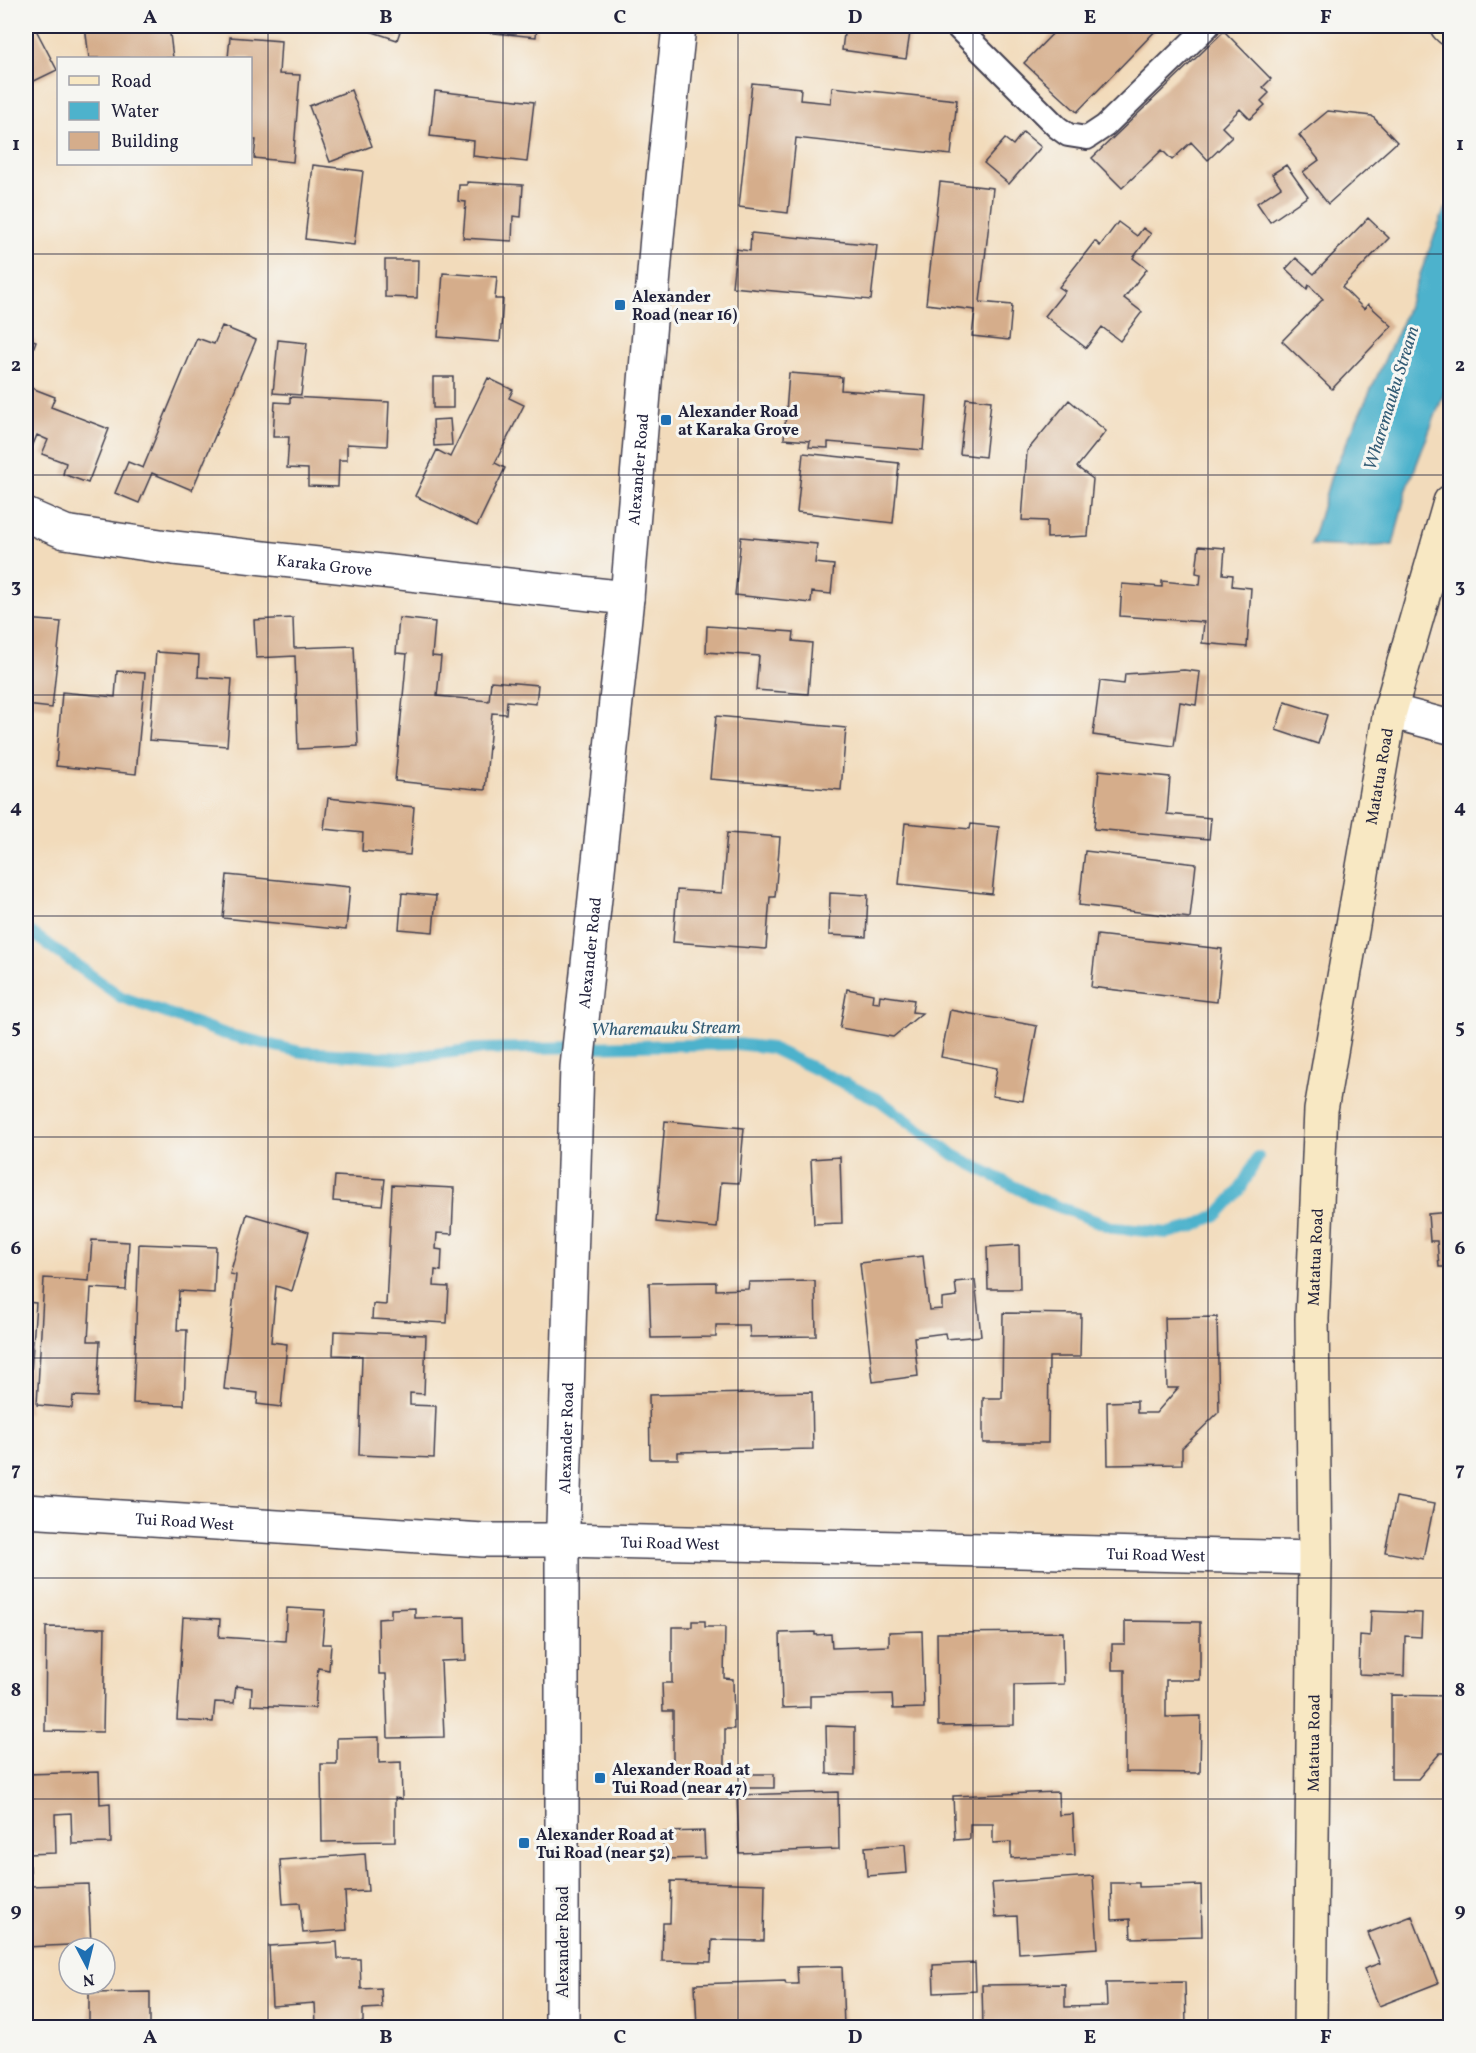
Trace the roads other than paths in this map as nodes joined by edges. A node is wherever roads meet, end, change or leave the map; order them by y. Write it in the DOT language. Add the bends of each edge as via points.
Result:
graph roads {
  1 [pos="679,26"];
  2 [pos="956,26"];
  3 [pos="1208,26"];
  4 [pos="1450,502"];
  5 [pos="26,515"];
  6 [pos="627,598"];
  7 [pos="1390,711"];
  8 [pos="1450,727"];
  9 [pos="26,1511"];
  10 [pos="562,1540"];
  11 [pos="1316,1558"];
  12 [pos="562,2028"];
  13 [pos="1310,2028"];
  1 -- 6 [label="street, Alexander Road"];
  2 -- 3 [label="lane" via="1057,127 1068,135 1087,138 1105,126"];
  4 -- 7 [label="main road, Matatua Road"];
  5 -- 6 [label="street, Karaka Grove" via="65,532 174,548"];
  6 -- 10 [label="street, Alexander Road" via="577,1067"];
  7 -- 8 [label="street"];
  7 -- 11 [label="main road, Matatua Road" via="1321,1110 1312,1319"];
  9 -- 10 [label="street, Tui Road West" via="483,1540"];
  10 -- 11 [label="street, Tui Road West"];
  10 -- 12 [label="street, Alexander Road"];
  11 -- 13 [label="main road, Matatua Road"];
}
